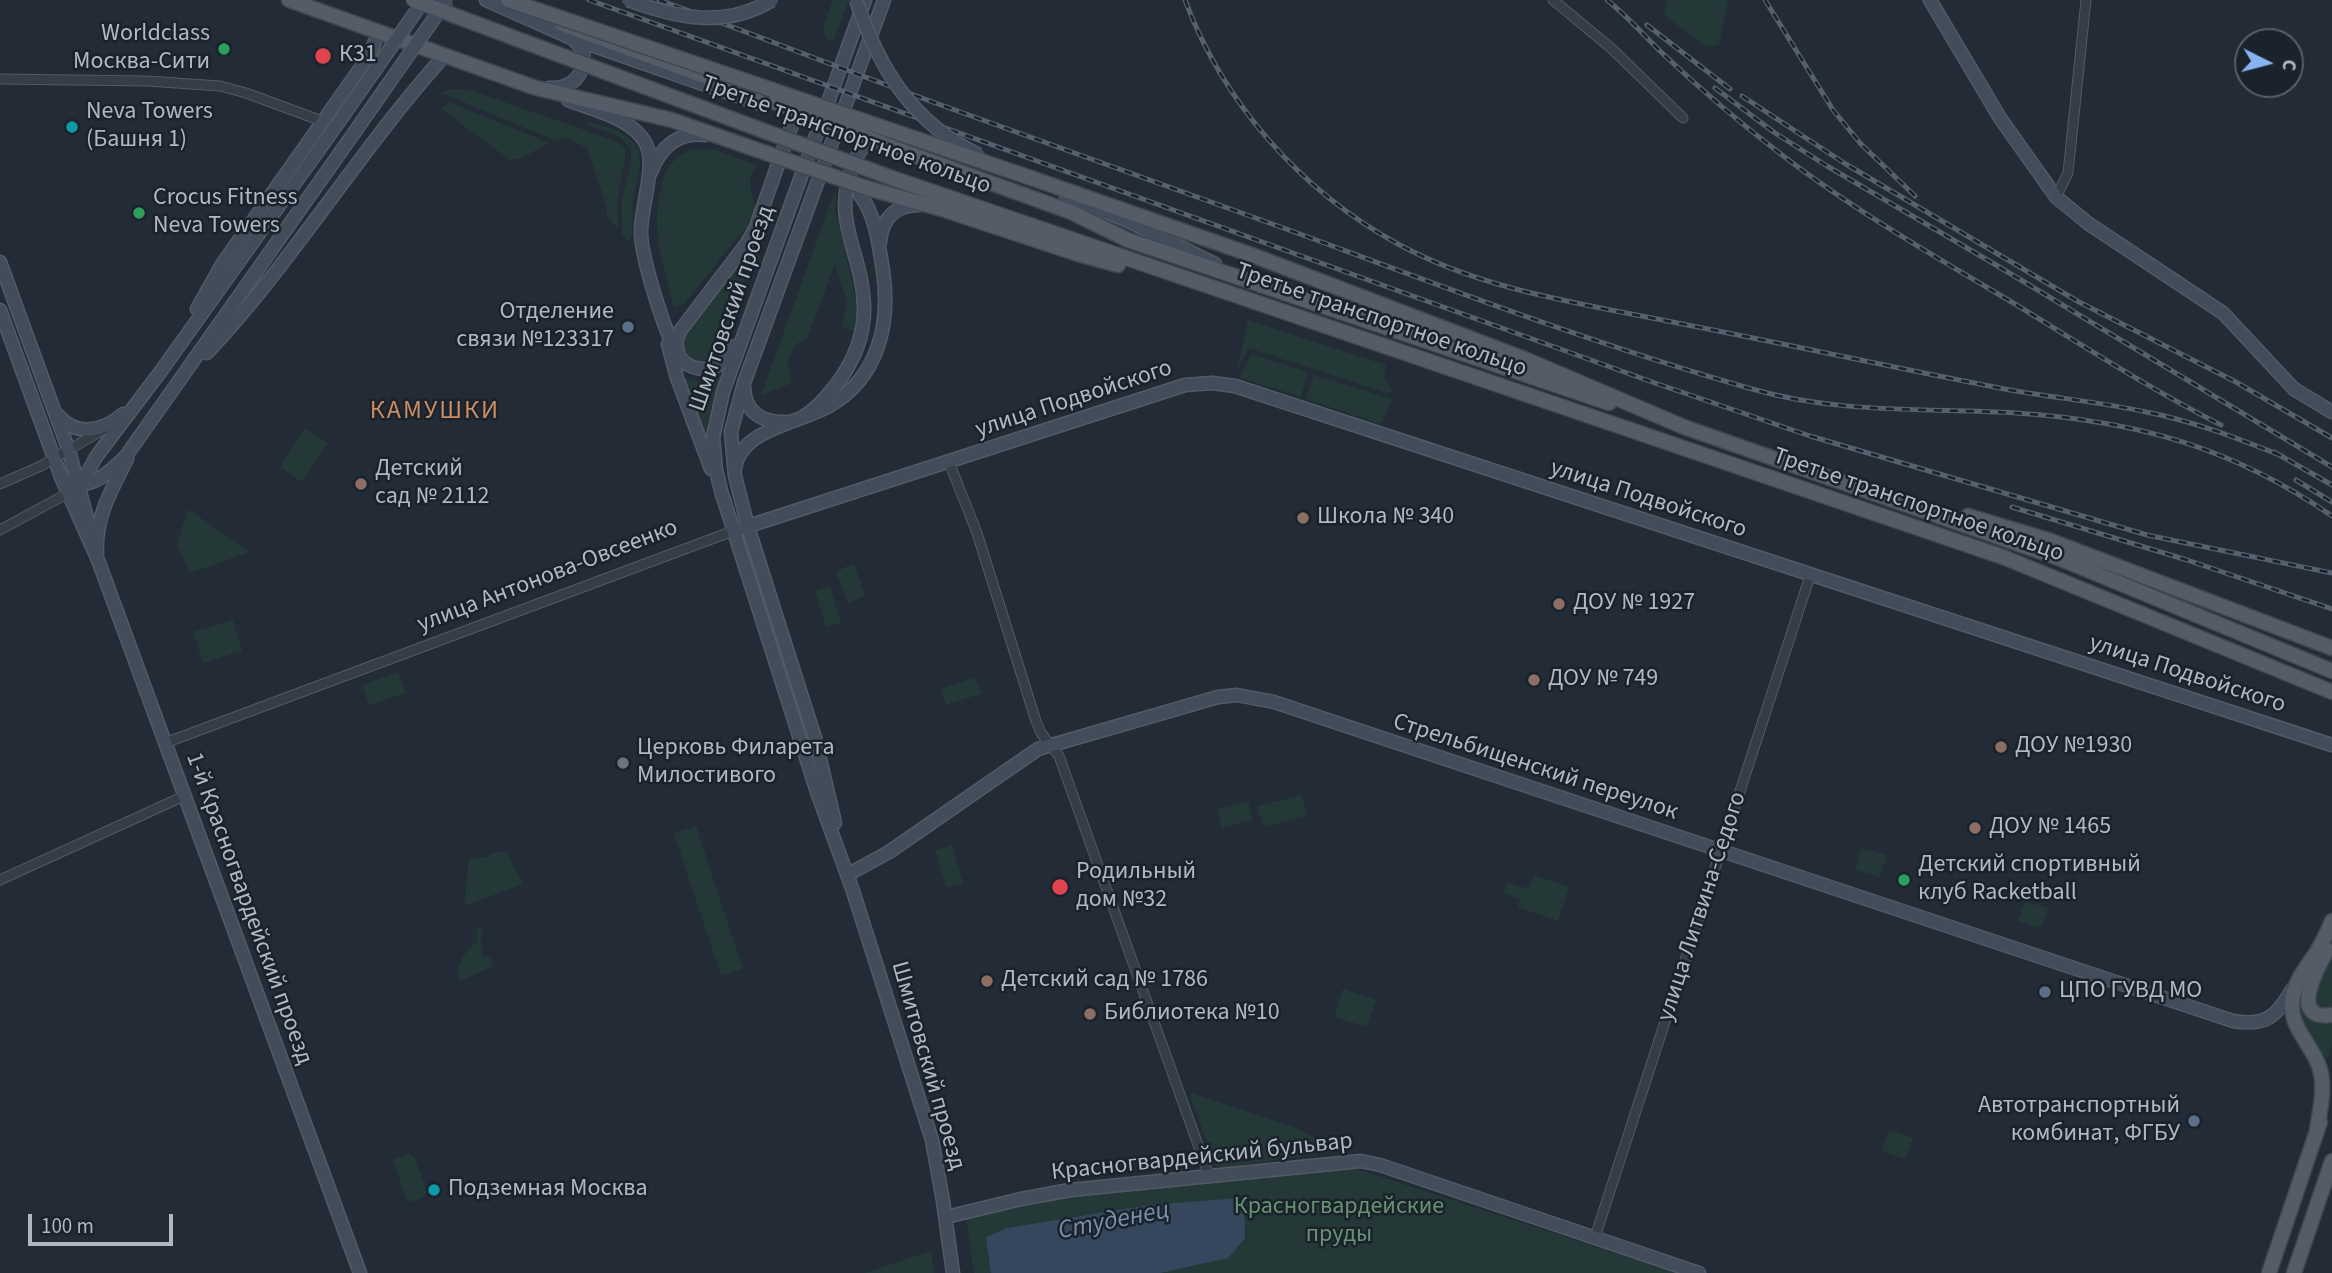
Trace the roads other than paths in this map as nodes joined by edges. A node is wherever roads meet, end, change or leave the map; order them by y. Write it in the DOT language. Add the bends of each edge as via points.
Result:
graph roads {
  1 [pos="289,0"];
  2 [pos="413,0"];
  3 [pos="424,0"];
  4 [pos="447,0"];
  5 [pos="486,0"];
  6 [pos="508,0"];
  7 [pos="516,0"];
  8 [pos="628,0"];
  9 [pos="772,0"];
  10 [pos="856,0"];
  11 [pos="865,0"];
  12 [pos="884,0"];
  13 [pos="1553,0"];
  14 [pos="1930,0"];
  15 [pos="2086,0"];
  16 [pos="379,32"];
  17 [pos="571,38"];
  18 [pos="445,55"];
  19 [pos="0,79"];
  20 [pos="536,88"];
  21 [pos="773,105"];
  22 [pos="1683,118"];
  23 [pos="322,121"];
  24 [pos="746,146"];
  25 [pos="1034,178"];
  26 [pos="864,191"];
  27 [pos="645,192"];
  28 [pos="2056,197"];
  29 [pos="942,209"];
  30 [pos="881,260"];
  31 [pos="0,262"];
  32 [pos="1238,276"];
  33 [pos="1185,279"];
  34 [pos="0,310"];
  35 [pos="662,316"];
  36 [pos="744,335"];
  37 [pos="678,353"];
  38 [pos="161,371"];
  39 [pos="744,383"];
  40 [pos="175,386"];
  41 [pos="143,395"];
  42 [pos="55,411"];
  43 [pos="2332,412"];
  44 [pos="798,419"];
  45 [pos="114,422"];
  46 [pos="1684,427"];
  47 [pos="134,447"];
  48 [pos="69,451"];
  49 [pos="55,458"];
  50 [pos="949,462"];
  51 [pos="735,476"];
  52 [pos="0,484"];
  53 [pos="74,490"];
  54 [pos="1868,490"];
  55 [pos="748,527"];
  56 [pos="0,530"];
  57 [pos="733,531"];
  58 [pos="98,560"];
  59 [pos="1810,576"];
  60 [pos="2332,648"];
  61 [pos="2332,671"];
  62 [pos="2332,692"];
  63 [pos="165,743"];
  64 [pos="1052,745"];
  65 [pos="2332,745"];
  66 [pos="184,796"];
  67 [pos="1722,852"];
  68 [pos="847,875"];
  69 [pos="0,880"];
  70 [pos="2332,921"];
  71 [pos="2332,941"];
  72 [pos="2298,981"];
  73 [pos="2332,1015"];
  74 [pos="2332,1082"];
  75 [pos="2317,1130"];
  76 [pos="2332,1161"];
  77 [pos="1211,1176"];
  78 [pos="946,1217"];
  79 [pos="1595,1237"];
  80 [pos="360,1273"];
  81 [pos="953,1273"];
  82 [pos="1699,1273"];
  83 [pos="2269,1273"];
  84 [pos="2294,1273"];
  1 -- 16 [label="main road"];
  2 -- 33 [label="main road, Третье транспортное кольцо, bridge" via="892,178"];
  3 -- 38 [label="main road, bridge"];
  4 -- 40 [label="main road, bridge"];
  5 -- 17 [label="main road"];
  6 -- 21 [label="main road, Третье транспортное кольцо" via="574,30"];
  6 -- 25 [label="main road, Третье транспортное кольцо, bridge"];
  7 -- 37 [label="main road" via="760,83 796,104 759,220 747,243 680,331"];
  8 -- 9 [label="main road, bridge" via="672,14 709,19 747,12"];
  10 -- 25 [label="main road, bridge" via="877,56 908,101 970,151"];
  11 -- 36 [label="main road, Шмитовский проезд"];
  12 -- 39 [label="main road, Шмитовский проезд"];
  13 -- 22 [label="street"];
  14 -- 28 [label="main road" via="2000,118"];
  15 -- 28 [label="street" via="2068,173"];
  16 -- 18 [label="main road"];
  16 -- 23 [label="main road" via="369,56"];
  17 -- 20 [label="main road" via="583,50 579,75 566,87"];
  17 -- 21 [label="main road"];
  18 -- 20 [label="main road"];
  18 -- 40 [label="main road" via="408,94 259,294"];
  19 -- 23 [label="street" via="220,86"];
  20 -- 24 [label="main road" via="684,123"];
  20 -- 27 [label="main road" via="617,119 636,131 649,157"];
  21 -- 32 [label="main road, Третье транспортное кольцо, bridge" via="1071,212 1128,240"];
  23 -- 38 [label="main road" via="223,263"];
  24 -- 26 [label="main road, bridge"];
  24 -- 27 [label="main road" via="704,135 682,136 662,150"];
  25 -- 46 [label="main road, Третье транспортное кольцо" via="1527,360"];
  26 -- 29 [label="main road"];
  26 -- 30 [label="main road"];
  27 -- 35 [label="main road" via="642,246"];
  28 -- 43 [label="main road" via="2223,313 2294,389"];
  29 -- 30 [label="main road" via="907,205 891,214 881,230"];
  29 -- 33 [label="main road" via="1078,254"];
  30 -- 44 [label="main road" via="886,315 876,354 843,396"];
  31 -- 42 [label="main road, 1-й Красногвардейский проезд"];
  32 -- 44 [label="main road" via="1118,217 899,136 876,136 856,158 844,193 863,295 862,335 841,379"];
  32 -- 46 [label="main road, Третье транспортное кольцо"];
  33 -- 62 [label="main road, Третье транспортное кольцо" via="2003,557"];
  34 -- 49 [label="main road"];
  35 -- 37 [label="main road"];
  35 -- 57 [label="main road" via="677,378"];
  36 -- 37 [label="main road" via="726,359 711,369 690,366"];
  36 -- 57 [label="main road, Шмитовский проезд" via="714,430 716,470"];
  38 -- 41 [label="main road"];
  39 -- 44 [label="main road" via="746,400 755,415 772,422"];
  39 -- 51 [label="main road, Шмитовский проезд" via="731,432"];
  40 -- 47 [label="main road"];
  41 -- 45 [label="main road"];
  41 -- 53 [label="main road"];
  42 -- 45 [label="main road" via="74,429"];
  42 -- 48 [label="main road, 1-й Красногвардейский проезд"];
  44 -- 51 [label="main road" via="746,446 737,459"];
  45 -- 48 [label="street"];
  46 -- 54 [label="main road, Третье транспортное кольцо"];
  47 -- 53 [label="main road" via="103,475"];
  47 -- 58 [label="main road" via="104,504"];
  48 -- 49 [label="street"];
  48 -- 53 [label="main road, 1-й Красногвардейский проезд"];
  49 -- 52 [label="street"];
  49 -- 53 [label="main road" via="61,477"];
  50 -- 55 [label="main road, улица Антонова-Овсеенко"];
  50 -- 59 [label="main road, улица Подвойского" via="1185,385 1237,386"];
  50 -- 64 [label="street" via="977,533 1036,720"];
  51 -- 55 [label="main road, Шмитовский проезд"];
  53 -- 56 [label="street"];
  53 -- 58 [label="main road, 1-й Красногвардейский проезд"];
  53 -- 58 [label="main road, 1-й Красногвардейский проезд" via="74,506"];
  54 -- 60 [label="main road" via="2017,529"];
  54 -- 61 [label="main road, Третье транспортное кольцо" via="2061,559"];
  55 -- 57 [label="main road, улица Антонова-Овсеенко"];
  55 -- 68 [label="main road, Шмитовский проезд" via="815,738"];
  57 -- 63 [label="street, улица Антонова-Овсеенко"];
  57 -- 68 [label="main road, Шмитовский проезд"];
  58 -- 63 [label="main road, 1-й Красногвардейский проезд"];
  59 -- 65 [label="main road, улица Подвойского"];
  59 -- 67 [label="street, улица Литвина-Седого"];
  63 -- 66 [label="main road, 1-й Красногвардейский проезд"];
  64 -- 67 [label="main road, Стрельбищенский переулок" via="1218,697 1247,696"];
  64 -- 68 [label="main road, Стрельбищенский переулок" via="1033,752 889,852"];
  64 -- 77 [label="street"];
  66 -- 69 [label="street"];
  66 -- 80 [label="main road, 1-й Красногвардейский проезд"];
  67 -- 72 [label="main road, Стрельбищенский переулок" via="2233,1021 2270,1019"];
  67 -- 79 [label="street, улица Литвина-Седого"];
  68 -- 78 [label="main road, Шмитовский проезд" via="932,1140"];
  70 -- 72 [label="main road"];
  71 -- 73 [label="main road" via="2307,993 2315,1011"];
  72 -- 75 [label="main road" via="2293,1013 2321,1075"];
  74 -- 75 [label="main road"];
  75 -- 83 [label="main road"];
  76 -- 84 [label="main road"];
  77 -- 78 [label="main road, Красногвардейский бульвар" via="1070,1190"];
  77 -- 79 [label="main road, Красногвардейский бульвар" via="1361,1161"];
  78 -- 81 [label="main road, Шмитовский проезд"];
  79 -- 82 [label="main road, Красногвардейский бульвар"];
}
